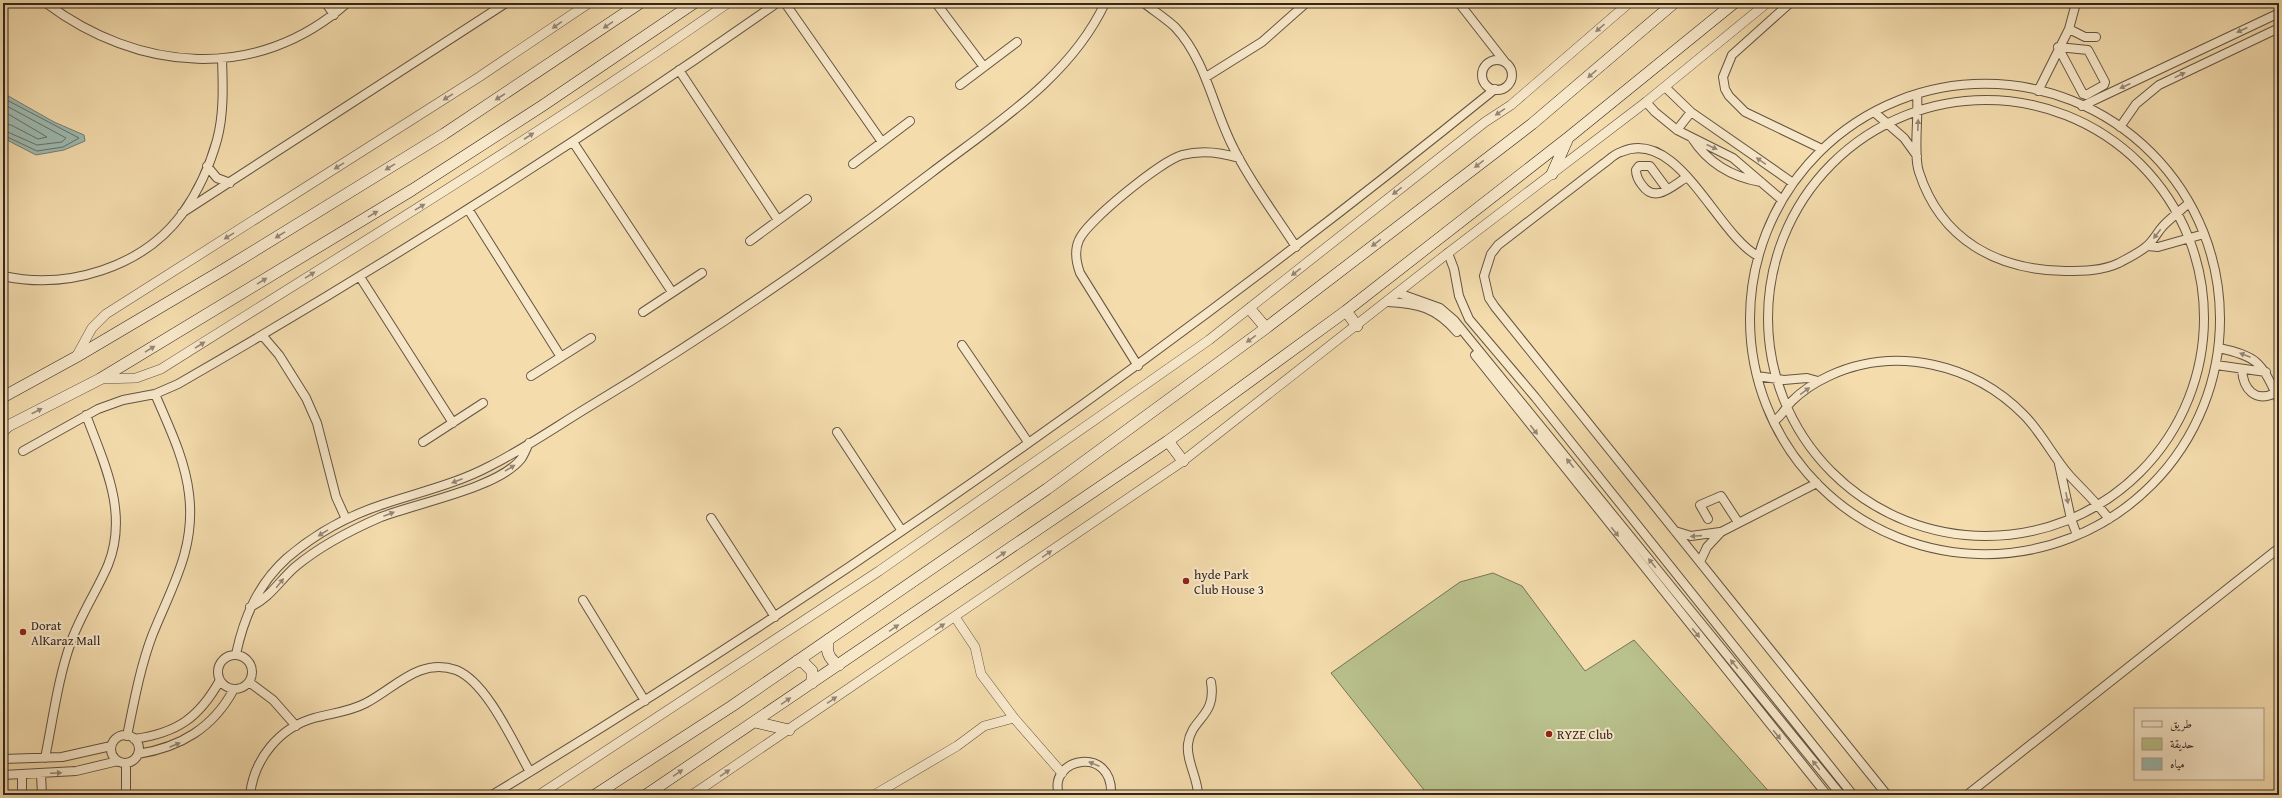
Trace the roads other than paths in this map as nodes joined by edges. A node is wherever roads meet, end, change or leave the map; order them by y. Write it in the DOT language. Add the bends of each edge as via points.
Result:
graph roads {
  1 [pos="46,3"];
  2 [pos="326,3"];
  3 [pos="347,3"];
  4 [pos="506,3"];
  5 [pos="589,3"];
  6 [pos="640,3"];
  7 [pos="694,3"];
  8 [pos="728,3"];
  9 [pos="777,3"];
  10 [pos="785,3"];
  11 [pos="936,3"];
  12 [pos="1105,3"];
  13 [pos="1144,3"];
  14 [pos="1306,3"];
  15 [pos="1460,3"];
  16 [pos="1629,3"];
  17 [pos="1674,3"];
  18 [pos="1734,3"];
  19 [pos="1768,3"];
  20 [pos="1790,3"];
  21 [pos="2076,3"];
  22 [pos="2278,13"];
  23 [pos="334,15"];
  24 [pos="2279,28"];
  25 [pos="2069,29"];
  26 [pos="2096,37"];
  27 [pos="1017,42"];
  28 [pos="2058,47"];
  29 [pos="222,59"];
  30 [pos="1505,62"];
  31 [pos="984,67"];
  32 [pos="679,70"];
  33 [pos="1206,77"];
  34 [pos="960,85"];
  35 [pos="1665,87"];
  36 [pos="1495,89"];
  37 [pos="2038,91"];
  38 [pos="1917,94"];
  39 [pos="1646,102"];
  40 [pos="2082,106"];
  41 [pos="1919,111"];
  42 [pos="1691,112"];
  43 [pos="1874,112"];
  44 [pos="910,121"];
  45 [pos="1887,123"];
  46 [pos="2120,127"];
  47 [pos="1677,130"];
  48 [pos="1569,136"];
  49 [pos="1692,138"];
  50 [pos="573,142"];
  51 [pos="882,142"];
  52 [pos="1822,149"];
  53 [pos="1917,156"];
  54 [pos="1239,158"];
  55 [pos="853,164"];
  56 [pos="207,166"];
  57 [pos="1552,174"];
  58 [pos="1687,177"];
  59 [pos="1761,182"];
  60 [pos="230,183"];
  61 [pos="1793,183"];
  62 [pos="1666,189"];
  63 [pos="808,199"];
  64 [pos="1782,200"];
  65 [pos="2189,203"];
  66 [pos="468,210"];
  67 [pos="182,213"];
  68 [pos="2177,213"];
  69 [pos="778,220"];
  70 [pos="2204,234"];
  71 [pos="2189,239"];
  72 [pos="750,241"];
  73 [pos="2147,246"];
  74 [pos="1296,247"];
  75 [pos="1448,253"];
  76 [pos="1758,256"];
  77 [pos="702,272"];
  78 [pos="3,276"];
  79 [pos="360,277"];
  80 [pos="672,292"];
  81 [pos="1398,293"];
  82 [pos="1387,302"];
  83 [pos="1250,309"];
  84 [pos="1346,311"];
  85 [pos="643,312"];
  86 [pos="1357,326"];
  87 [pos="1266,328"];
  88 [pos="262,335"];
  89 [pos="591,338"];
  90 [pos="962,345"];
  91 [pos="2219,348"];
  92 [pos="76,357"];
  93 [pos="561,357"];
  94 [pos="2216,365"];
  95 [pos="1138,366"];
  96 [pos="2242,369"];
  97 [pos="2266,372"];
  98 [pos="531,376"];
  99 [pos="1757,376"];
  100 [pos="100,379"];
  101 [pos="1776,380"];
  102 [pos="1818,381"];
  103 [pos="155,394"];
  104 [pos="2277,396"];
  105 [pos="3,397"];
  106 [pos="483,403"];
  107 [pos="1786,409"];
  108 [pos="86,415"];
  109 [pos="1774,421"];
  110 [pos="452,423"];
  111 [pos="5,428"];
  112 [pos="837,432"];
  113 [pos="1168,441"];
  114 [pos="423,442"];
  115 [pos="1028,442"];
  116 [pos="529,443"];
  117 [pos="23,451"];
  118 [pos="1183,461"];
  119 [pos="2059,461"];
  120 [pos="1817,483"];
  121 [pos="425,492"];
  122 [pos="428,502"];
  123 [pos="2098,505"];
  124 [pos="711,518"];
  125 [pos="346,519"];
  126 [pos="2070,519"];
  127 [pos="2109,519"];
  128 [pos="1708,520"];
  129 [pos="1738,522"];
  130 [pos="1673,529"];
  131 [pos="902,531"];
  132 [pos="1721,532"];
  133 [pos="2077,535"];
  134 [pos="2279,548"];
  135 [pos="1700,562"];
  136 [pos="583,600"];
  137 [pos="250,607"];
  138 [pos="955,616"];
  139 [pos="774,617"];
  140 [pos="829,639"];
  141 [pos="236,654"];
  142 [pos="798,661"];
  143 [pos="839,665"];
  144 [pos="220,680"];
  145 [pos="249,682"];
  146 [pos="1211,682"];
  147 [pos="812,683"];
  148 [pos="234,689"];
  149 [pos="645,701"];
  150 [pos="1014,718"];
  151 [pos="755,722"];
  152 [pos="296,726"];
  153 [pos="789,730"];
  154 [pos="131,737"];
  155 [pos="111,746"];
  156 [pos="138,754"];
  157 [pos="46,758"];
  158 [pos="3,759"];
  159 [pos="122,762"];
  160 [pos="530,772"];
  161 [pos="1062,772"];
  162 [pos="22,774"];
  163 [pos="41,774"];
  164 [pos="3,775"];
  165 [pos="22,795"];
  166 [pos="42,795"];
  167 [pos="68,795"];
  168 [pos="83,795"];
  169 [pos="126,795"];
  170 [pos="250,795"];
  171 [pos="492,795"];
  172 [pos="539,795"];
  173 [pos="594,795"];
  174 [pos="646,795"];
  175 [pos="692,795"];
  176 [pos="874,795"];
  177 [pos="1059,795"];
  178 [pos="1111,795"];
  179 [pos="1198,795"];
  180 [pos="1827,795"];
  181 [pos="1841,795"];
  182 [pos="1853,795"];
  183 [pos="1887,795"];
  184 [pos="1967,795"];
  1 -- 29 [label="street" via="82,27 135,48 191,60"];
  2 -- 23 [label="street"];
  3 -- 23 [label="street"];
  4 -- 60 [label="street"];
  5 -- 92 [label="street, one-way" via="480,77 106,314 92,328"];
  6 -- 92 [label="main road, one-way" via="444,134"];
  100 -- 7 [label="main road, one-way" via="459,160"];
  100 -- 8 [label="street, one-way" via="136,378 161,369 462,180 613,82"];
  9 -- 32 [label="street"];
  10 -- 51 [label="street"];
  11 -- 31 [label="street"];
  12 -- 116 [label="street" via="1078,47 1049,80 921,181 766,293 644,373"];
  13 -- 33 [label="street" via="1180,33"];
  14 -- 33 [label="street" via="1262,42"];
  15 -- 30 [label="street"];
  16 -- 83 [label="street, one-way" via="1511,104"];
  17 -- 87 [label="main road, one-way" via="1556,105"];
  18 -- 48 [label="main road"];
  19 -- 35 [label="street"];
  20 -- 52 [label="street" via="1732,55 1723,77 1725,88 1729,96 1745,112"];
  21 -- 25 [label="street"];
  22 -- 40 [label="street, one-way"];
  23 -- 29 [label="street" via="281,45 252,54"];
  46 -- 24 [label="street, one-way" via="2136,104 2159,85"];
  25 -- 26 [label="street" via="2085,37"];
  25 -- 28 [label="street"];
  27 -- 31 [label="street"];
  28 -- 28 [label="street" via="2088,50 2104,85 2083,94"];
  28 -- 37 [label="street"];
  29 -- 56 [label="street" via="222,112 217,140"];
  30 -- 36 [label="street" via="1511,70 1511,79 1506,86"];
  30 -- 36 [label="street" via="1495,60 1484,69 1483,79"];
  31 -- 34 [label="street"];
  32 -- 50 [label="street"];
  32 -- 69 [label="street"];
  33 -- 54 [label="street" via="1218,114"];
  35 -- 39 [label="street"];
  35 -- 42 [label="street"];
  36 -- 74 [label="street"];
  37 -- 38 [label="street" via="1983,84 1956,86"];
  37 -- 40 [label="street"];
  38 -- 41 [label="street"];
  38 -- 43 [label="street"];
  39 -- 47 [label="street"];
  39 -- 57 [label="street"];
  40 -- 46 [label="street"];
  41 -- 45 [label="street"];
  53 -- 41 [label="street, one-way"];
  41 -- 68 [label="street" via="1946,104 1987,101 2028,105 2054,112 2097,132 2125,151 2162,190"];
  42 -- 47 [label="street"];
  61 -- 42 [label="street, one-way"];
  43 -- 45 [label="street"];
  43 -- 52 [label="street"];
  44 -- 51 [label="street"];
  45 -- 53 [label="street" via="1904,138"];
  45 -- 101 [label="street" via="1844,152 1826,169 1803,199 1785,232 1771,280 1768,304 1768,330"];
  46 -- 65 [label="street" via="2158,161"];
  47 -- 49 [label="street"];
  48 -- 57 [label="main road"];
  48 -- 84 [label="main road"];
  49 -- 59 [label="street, one-way" via="1733,158"];
  49 -- 59 [label="street" via="1702,154 1717,164 1748,180"];
  50 -- 66 [label="street"];
  50 -- 80 [label="street"];
  51 -- 55 [label="street"];
  52 -- 61 [label="street"];
  53 -- 73 [label="street" via="1918,171 1925,190 1947,224 1979,250 2001,261 2036,270 2102,269 2117,264"];
  54 -- 74 [label="street"];
  54 -- 95 [label="street" via="1202,152 1167,161 1143,178 1088,227 1079,241 1076,257 1080,273"];
  56 -- 60 [label="street" via="217,178"];
  56 -- 67 [label="street"];
  57 -- 75 [label="street"];
  58 -- 62 [label="street"];
  58 -- 76 [label="street" via="1738,242"];
  58 -- 130 [label="street" via="1670,161 1647,149 1620,152 1498,245 1489,259 1484,276 1488,298"];
  59 -- 64 [label="street"];
  60 -- 67 [label="street"];
  61 -- 64 [label="street"];
  63 -- 69 [label="street"];
  64 -- 76 [label="street"];
  65 -- 68 [label="street"];
  65 -- 70 [label="street"];
  66 -- 79 [label="street"];
  66 -- 93 [label="street"];
  67 -- 78 [label="street" via="165,233 144,250 121,263 70,279 43,281"];
  68 -- 71 [label="street"];
  68 -- 73 [label="street, one-way"];
  69 -- 72 [label="street"];
  70 -- 71 [label="street"];
  70 -- 91 [label="street" via="2213,261 2218,290"];
  71 -- 73 [label="street" via="2158,247"];
  71 -- 123 [label="street" via="2198,266 2204,321 2202,349 2192,389 2175,427 2160,450 2120,490"];
  74 -- 95 [label="street"];
  75 -- 81 [label="street"];
  75 -- 182 [label="street" via="1459,296 1469,320 1535,397"];
  76 -- 99 [label="street" via="1752,285 1750,319 1750,338"];
  77 -- 80 [label="street"];
  79 -- 88 [label="street"];
  79 -- 110 [label="street"];
  80 -- 85 [label="street"];
  81 -- 82 [label="street"];
  181 -- 81 [label="street, one-way" via="1450,314 1432,304"];
  82 -- 86 [label="street"];
  82 -- 180 [label="street, one-way" via="1426,307 1450,323"];
  83 -- 87 [label="main road"];
  83 -- 172 [label="street" via="1203,345 880,571"];
  84 -- 86 [label="main road"];
  84 -- 113 [label="main road"];
  86 -- 118 [label="street"];
  87 -- 140 [label="main road, one-way" via="1047,489"];
  88 -- 103 [label="street" via="178,384"];
  88 -- 125 [label="street" via="286,365 306,398 317,423 336,497"];
  89 -- 93 [label="street"];
  90 -- 115 [label="street"];
  91 -- 94 [label="street"];
  97 -- 91 [label="street, one-way" via="2251,356"];
  92 -- 105 [label="main road"];
  93 -- 98 [label="street"];
  94 -- 96 [label="street"];
  94 -- 127 [label="street" via="2199,417 2171,463 2138,497"];
  95 -- 115 [label="street"];
  96 -- 97 [label="street"];
  96 -- 104 [label="street" via="2245,386 2253,394"];
  97 -- 104 [label="street"];
  99 -- 101 [label="street"];
  99 -- 109 [label="street"];
  111 -- 100 [label="main road, one-way"];
  101 -- 102 [label="street" via="1807,378"];
  101 -- 107 [label="street"];
  107 -- 102 [label="street, one-way"];
  102 -- 119 [label="street" via="1859,365 1903,360 1948,368 2008,400 2040,433"];
  103 -- 108 [label="street" via="110,404"];
  103 -- 154 [label="street" via="186,475 189,538 178,578 145,656"];
  106 -- 110 [label="street"];
  107 -- 109 [label="street"];
  107 -- 126 [label="street" via="1818,457 1837,477 1882,509 1908,521 1954,533 1989,536 2024,532"];
  108 -- 117 [label="street"];
  108 -- 157 [label="street" via="112,489 116,514 115,530 108,564 70,643"];
  109 -- 120 [label="street" via="1796,458"];
  110 -- 114 [label="street"];
  112 -- 131 [label="street"];
  113 -- 118 [label="main road"];
  143 -- 113 [label="main road, one-way"];
  115 -- 131 [label="street"];
  116 -- 121 [label="street, one-way" via="471,475"];
  122 -- 116 [label="street, one-way" via="497,476 521,459"];
  138 -- 118 [label="street, one-way"];
  119 -- 123 [label="street"];
  119 -- 126 [label="street, one-way"];
  120 -- 129 [label="street"];
  120 -- 133 [label="street" via="1852,512 1877,527 1904,539 1932,547 1960,552 2018,551"];
  121 -- 122 [label="street"];
  121 -- 125 [label="street"];
  137 -- 122 [label="street, one-way" via="265,599 294,568 321,548 371,522"];
  123 -- 126 [label="street"];
  123 -- 127 [label="street"];
  124 -- 139 [label="street"];
  125 -- 137 [label="street, one-way" via="287,558 265,582"];
  126 -- 133 [label="street"];
  127 -- 133 [label="street"];
  128 -- 129 [label="street" via="1700,506 1721,496"];
  129 -- 132 [label="street"];
  132 -- 130 [label="street, one-way" via="1692,536"];
  130 -- 135 [label="street"];
  131 -- 139 [label="street"];
  132 -- 135 [label="street" via="1706,546"];
  134 -- 184 [label="street"];
  135 -- 183 [label="street"];
  136 -- 149 [label="street"];
  137 -- 141 [label="street"];
  138 -- 150 [label="street" via="975,646 981,674"];
  153 -- 138 [label="street, one-way"];
  139 -- 149 [label="street"];
  140 -- 142 [label="main road"];
  140 -- 143 [label="main road" via="829,657"];
  141 -- 144 [label="street" via="226,657 220,664"];
  141 -- 145 [label="street" via="250,662 252,672"];
  142 -- 147 [label="main road" via="803,662 812,671"];
  142 -- 173 [label="main road"];
  143 -- 147 [label="main road"];
  144 -- 148 [label="street"];
  144 -- 154 [label="street" via="207,701 190,719 169,732"];
  145 -- 148 [label="street"];
  145 -- 152 [label="street" via="273,700"];
  146 -- 179 [label="street" via="1212,696 1209,709 1191,733 1188,743"];
  151 -- 147 [label="main road, one-way"];
  156 -- 148 [label="street, one-way" via="177,744 200,731 220,712"];
  149 -- 160 [label="street"];
  150 -- 161 [label="street"];
  150 -- 176 [label="street" via="984,726 957,746"];
  151 -- 153 [label="main road"];
  174 -- 151 [label="main road, one-way"];
  152 -- 160 [label="street" via="315,718 355,708 424,668 446,668 466,675 482,690"];
  152 -- 170 [label="street" via="277,740 262,758 252,781"];
  175 -- 153 [label="street, one-way"];
  154 -- 155 [label="street" via="117,738"];
  154 -- 156 [label="street" via="139,749"];
  155 -- 157 [label="street" via="74,755"];
  155 -- 159 [label="street" via="111,752"];
  156 -- 159 [label="street" via="131,762"];
  157 -- 158 [label="street"];
  163 -- 159 [label="street, one-way" via="76,771"];
  159 -- 169 [label="street"];
  160 -- 171 [label="street"];
  161 -- 177 [label="street" via="1058,781"];
  178 -- 161 [label="street, one-way" via="1109,777 1096,764 1087,761 1077,762"];
  162 -- 163 [label="street"];
  162 -- 164 [label="street"];
  162 -- 165 [label="street"];
  163 -- 166 [label="street"];
  167 -- 168 [label="street"];
}
